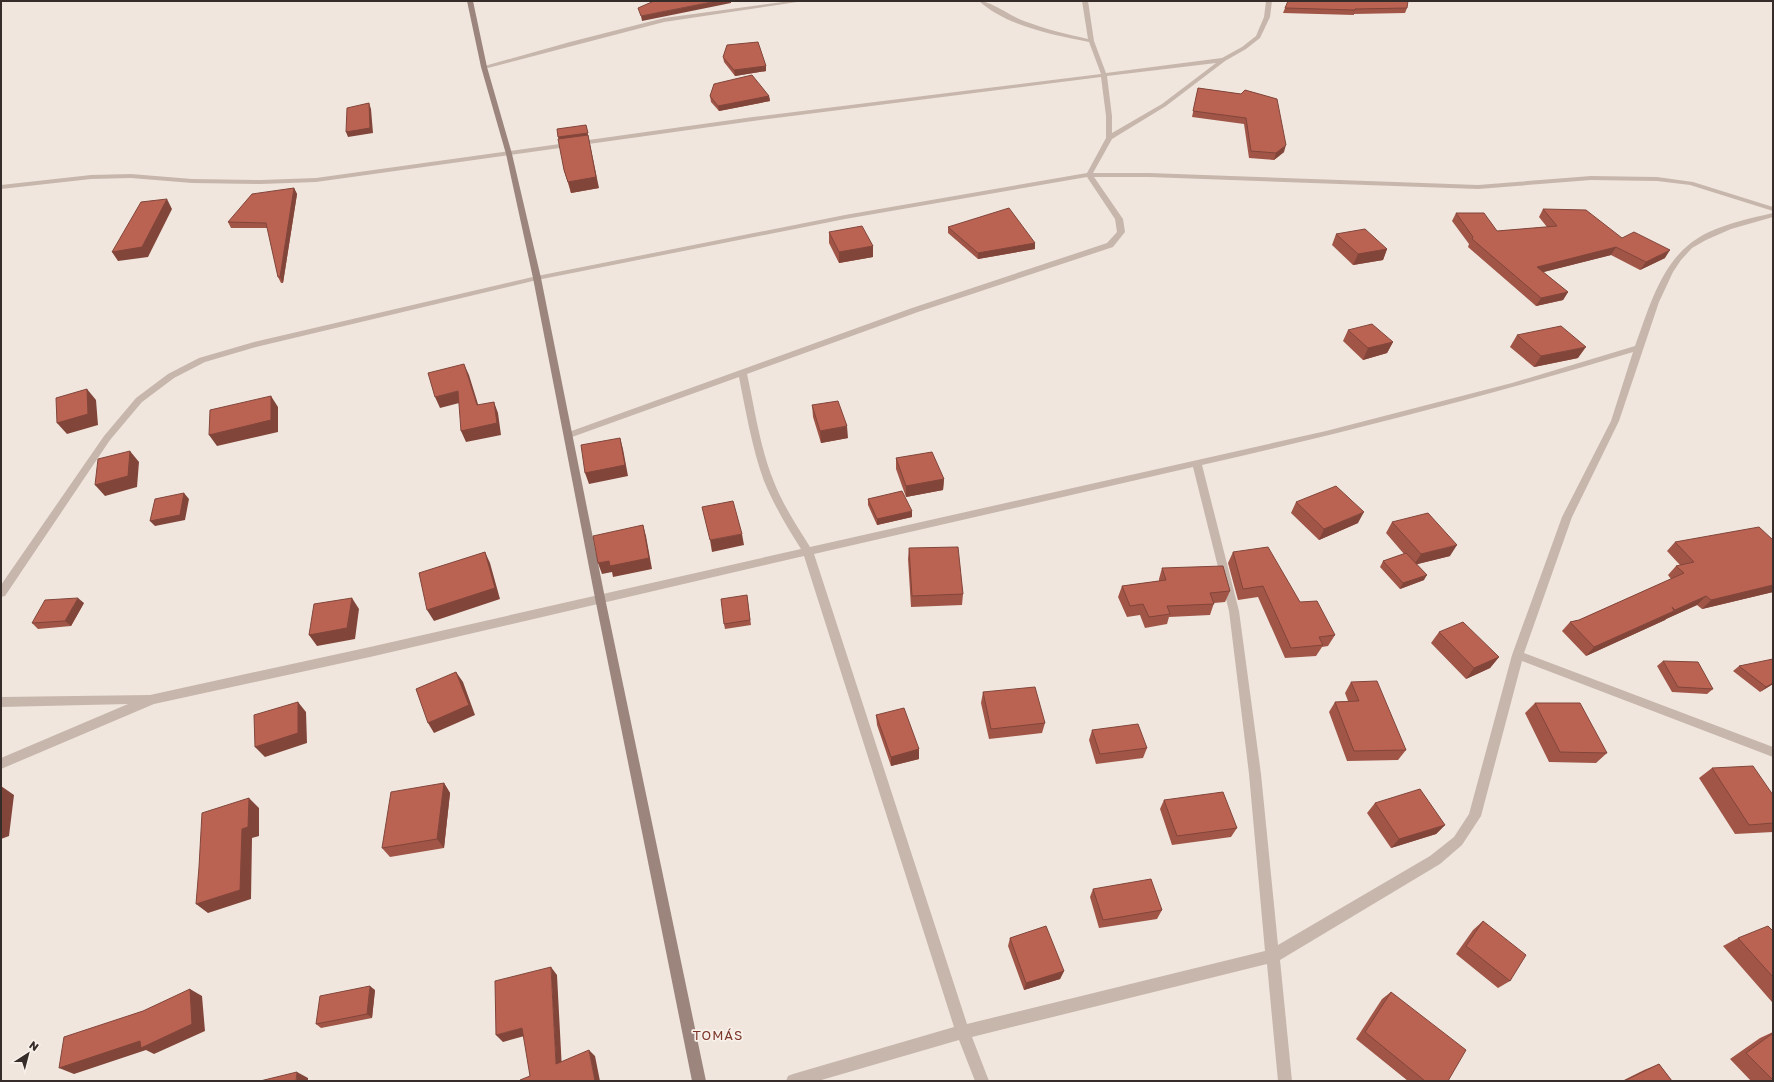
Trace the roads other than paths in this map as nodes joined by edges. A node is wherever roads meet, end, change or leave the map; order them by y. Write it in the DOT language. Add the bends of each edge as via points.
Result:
graph roads {
  1 [pos="470,1"];
  2 [pos="801,1"];
  3 [pos="982,1"];
  4 [pos="1085,1"];
  5 [pos="1268,1"];
  6 [pos="1091,41"];
  7 [pos="1223,60"];
  8 [pos="484,67"];
  9 [pos="1104,74"];
  10 [pos="1109,138"];
  11 [pos="509,154"];
  12 [pos="1089,175"];
  13 [pos="1,187"];
  14 [pos="1773,209"];
  15 [pos="1773,215"];
  16 [pos="537,278"];
  17 [pos="1639,348"];
  18 [pos="742,372"];
  19 [pos="569,436"];
  20 [pos="1197,464"];
  21 [pos="808,552"];
  22 [pos="1,593"];
  23 [pos="600,598"];
  24 [pos="1518,655"];
  25 [pos="152,699"];
  26 [pos="1,702"];
  27 [pos="1773,752"];
  28 [pos="1,764"];
  29 [pos="1273,956"];
  30 [pos="963,1032"];
  31 [pos="699,1081"];
  32 [pos="793,1081"];
  33 [pos="982,1081"];
  34 [pos="1285,1081"];
  1 -- 8 [label="street"];
  2 -- 8 [label="street" via="664,20"];
  3 -- 6 [label="street" via="1001,14 1029,26"];
  4 -- 6 [label="street"];
  5 -- 7 [label="street" via="1266,17 1258,37"];
  6 -- 9 [label="street"];
  7 -- 9 [label="street"];
  7 -- 10 [label="street" via="1164,105"];
  8 -- 11 [label="street"];
  9 -- 10 [label="street"];
  9 -- 11 [label="street" via="753,119"];
  10 -- 12 [label="street"];
  11 -- 13 [label="street" via="316,180 192,181 131,176 91,177"];
  11 -- 16 [label="street"];
  12 -- 14 [label="street" via="1478,187 1591,178 1671,180 1712,189"];
  12 -- 16 [label="street" via="845,217"];
  12 -- 18 [label="street" via="1119,219 1121,232 1110,245"];
  15 -- 17 [label="street" via="1703,238 1680,257 1668,272"];
  16 -- 19 [label="street"];
  16 -- 22 [label="street" via="254,345 202,360 171,376 139,400 107,438"];
  17 -- 20 [label="street" via="1514,385 1326,434"];
  17 -- 24 [label="street" via="1615,421 1567,517"];
  18 -- 19 [label="street"];
  18 -- 21 [label="street" via="759,450 769,480"];
  19 -- 23 [label="street"];
  20 -- 21 [label="street"];
  20 -- 29 [label="street" via="1234,611 1255,774"];
  21 -- 23 [label="street"];
  21 -- 30 [label="street"];
  23 -- 25 [label="street" via="370,652"];
  23 -- 31 [label="street"];
  24 -- 27 [label="street"];
  24 -- 29 [label="street" via="1475,816 1458,841 1435,860"];
  25 -- 26 [label="street"];
  25 -- 28 [label="street"];
  29 -- 30 [label="street"];
  29 -- 34 [label="street"];
  30 -- 32 [label="street"];
  30 -- 33 [label="street"];
}
